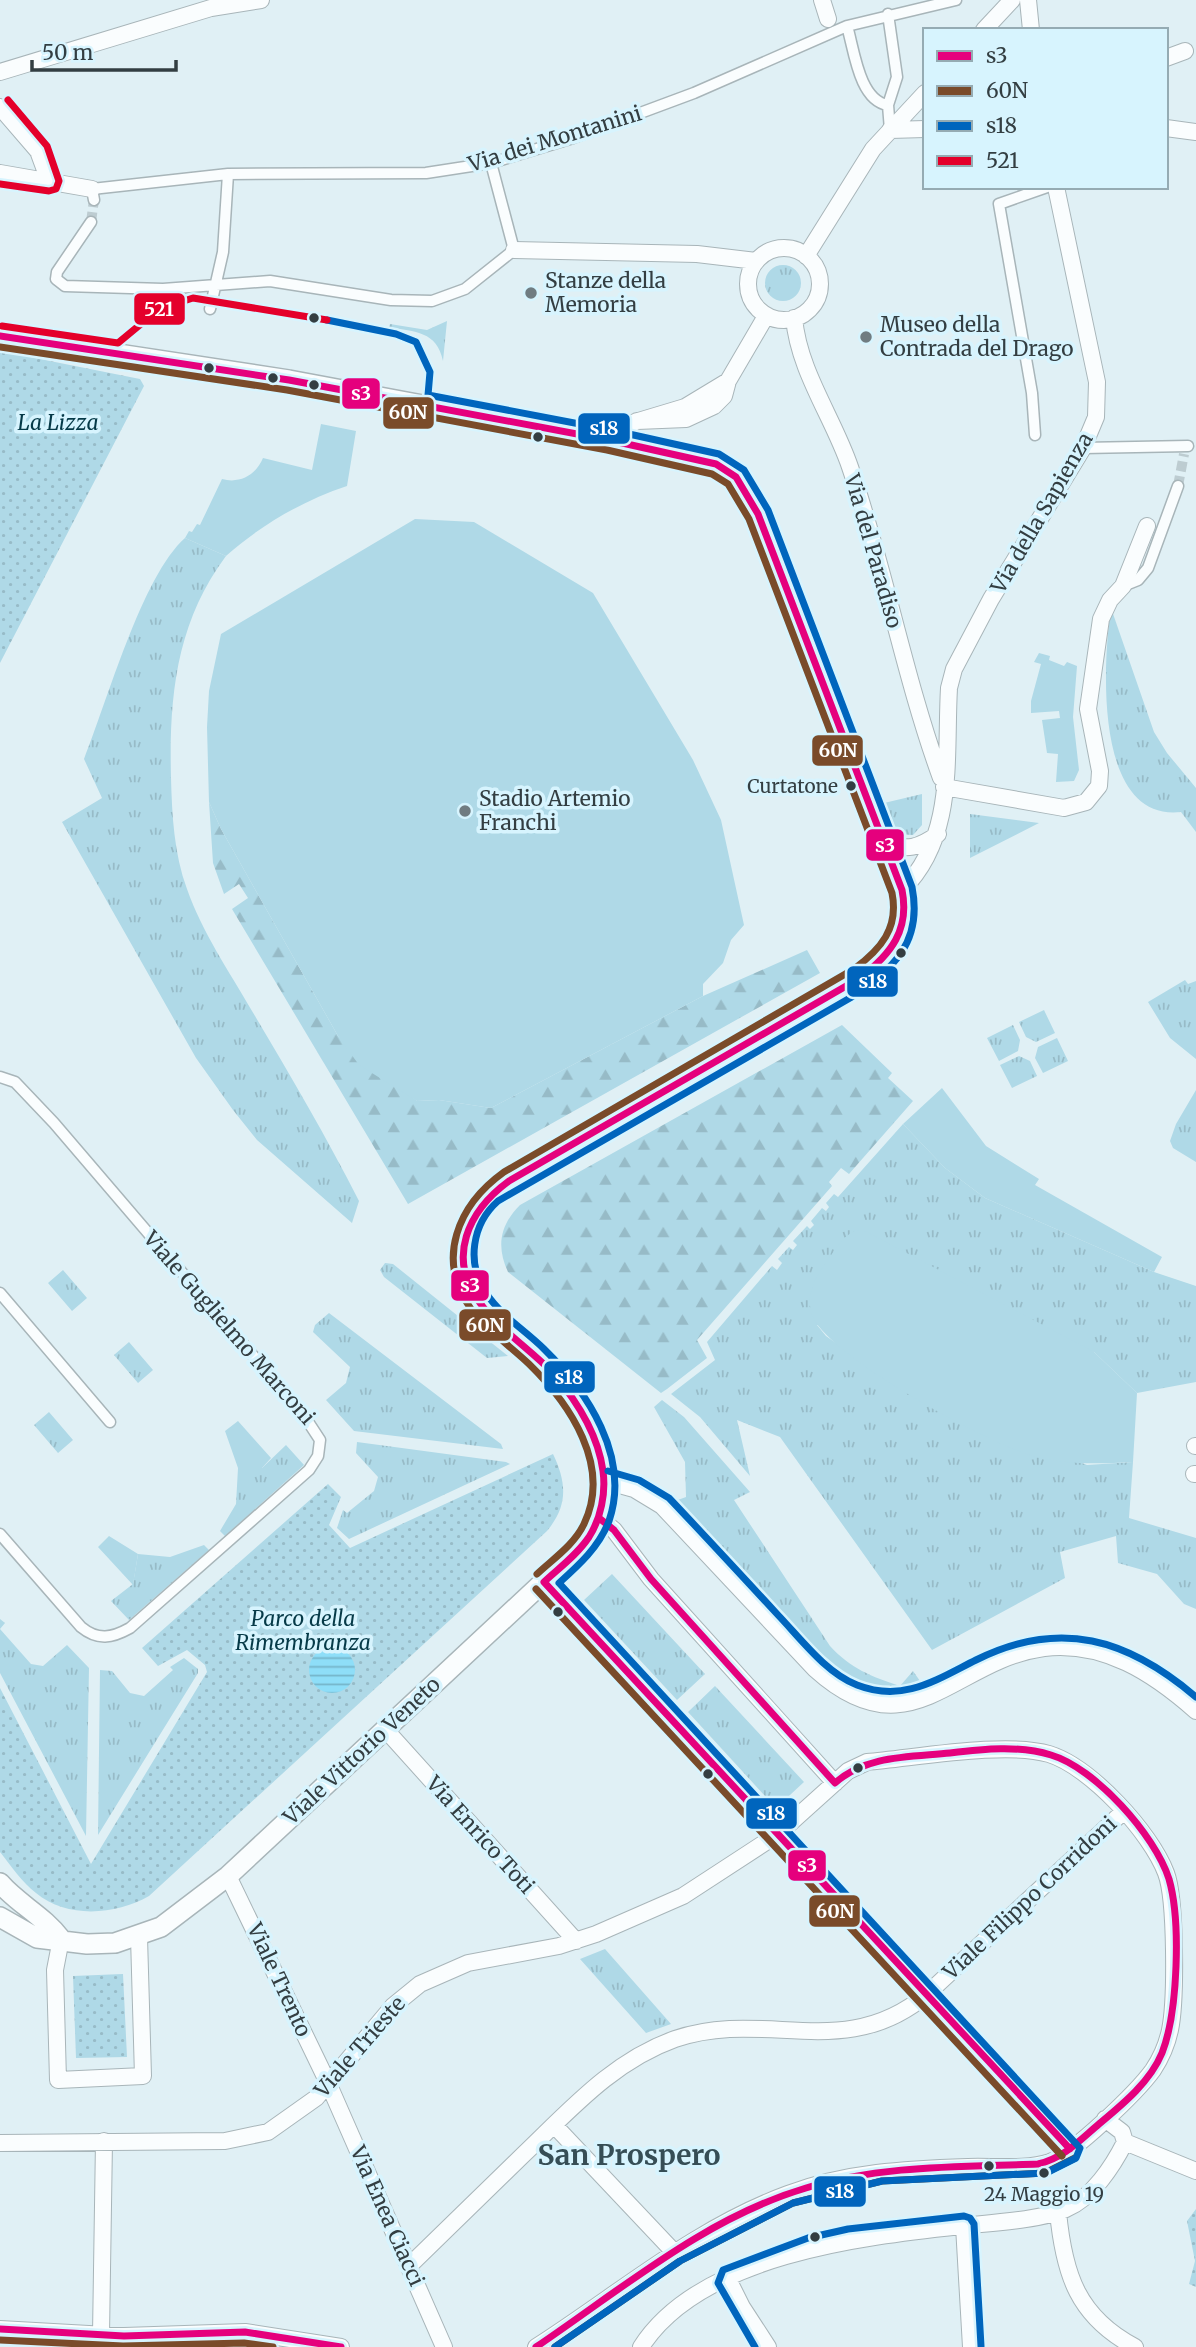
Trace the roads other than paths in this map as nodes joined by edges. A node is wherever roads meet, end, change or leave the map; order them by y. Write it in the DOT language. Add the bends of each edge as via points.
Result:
graph roads {
  1 [pos="261,0"];
  2 [pos="822,0"];
  3 [pos="956,0"];
  4 [pos="1012,0"];
  5 [pos="1028,0"];
  6 [pos="888,14"];
  7 [pos="830,25"];
  8 [pos="846,26"];
  9 [pos="986,28"];
  10 [pos="1031,28"];
  11 [pos="1191,49"];
  12 [pos="1168,57"];
  13 [pos="0,72"];
  14 [pos="923,95"];
  15 [pos="888,105"];
  16 [pos="0,107"];
  17 [pos="1168,128"];
  18 [pos="923,129"];
  19 [pos="890,130"];
  20 [pos="1196,132"];
  21 [pos="491,163"];
  22 [pos="0,173"];
  23 [pos="228,174"];
  24 [pos="50,181"];
  25 [pos="1040,189"];
  26 [pos="1056,189"];
  27 [pos="93,195"];
  28 [pos="91,222"];
  29 [pos="514,250"];
  30 [pos="806,256"];
  31 [pos="756,261"];
  32 [pos="217,285"];
  33 [pos="210,309"];
  34 [pos="766,316"];
  35 [pos="794,318"];
  36 [pos="0,336"];
  37 [pos="1035,435"];
  38 [pos="610,440"];
  39 [pos="1188,446"];
  40 [pos="1083,448"];
  41 [pos="1178,486"];
  42 [pos="1147,526"];
  43 [pos="1123,586"];
  44 [pos="944,787"];
  45 [pos="938,834"];
  46 [pos="930,852"];
  47 [pos="888,853"];
  48 [pos="902,890"];
  49 [pos="0,1077"];
  50 [pos="0,1293"];
  51 [pos="110,1422"];
  52 [pos="605,1481"];
  53 [pos="599,1518"];
  54 [pos="0,1534"];
  55 [pos="544,1582"];
  56 [pos="1196,1711"];
  57 [pos="385,1729"];
  58 [pos="835,1783"];
  59 [pos="1123,1812"];
  60 [pos="778,1834"];
  61 [pos="228,1876"];
  62 [pos="0,1883"];
  63 [pos="0,1899"];
  64 [pos="0,1917"];
  65 [pos="139,1937"];
  66 [pos="61,1939"];
  67 [pos="576,1941"];
  68 [pos="926,1995"];
  69 [pos="329,2085"];
  70 [pos="1105,2119"];
  71 [pos="554,2125"];
  72 [pos="104,2141"];
  73 [pos="1125,2142"];
  74 [pos="0,2143"];
  75 [pos="1070,2149"];
  76 [pos="1196,2171"];
  77 [pos="1058,2212"];
  78 [pos="964,2225"];
  79 [pos="674,2252"];
  80 [pos="409,2266"];
  81 [pos="728,2279"];
  82 [pos="0,2329"];
  83 [pos="101,2335"];
  84 [pos="341,2347"];
  85 [pos="444,2347"];
  86 [pos="536,2347"];
  87 [pos="641,2347"];
  88 [pos="768,2347"];
  89 [pos="971,2347"];
  90 [pos="1135,2347"];
  1 -- 13 [label="street" via="211,8"];
  2 -- 7 [label="street"];
  3 -- 6 [label="street, Via dei Montanini"];
  4 -- 9 [label="street"];
  5 -- 10 [label="street"];
  6 -- 8 [label="street, Via dei Montanini"];
  6 -- 15 [label="street" via="897,77"];
  7 -- 8 [label="street, Via dei Montanini"];
  7 -- 21 [label="street, Via dei Montanini" via="694,93"];
  8 -- 15 [label="street" via="866,88"];
  11 -- 12 [label="street"];
  14 -- 19 [label="street"];
  15 -- 19 [label="street"];
  16 -- 24 [label="street" via="38,151"];
  17 -- 20 [label="street"];
  18 -- 19 [label="street"];
  19 -- 30 [label="street" via="864,162"];
  21 -- 23 [label="street, Via dei Montanini" via="426,173"];
  21 -- 29 [label="street"];
  22 -- 24 [label="street"];
  23 -- 27 [label="street, Via dei Montanini"];
  23 -- 32 [label="street"];
  24 -- 27 [label="street"];
  25 -- 37 [label="street" via="999,204 1032,393"];
  26 -- 40 [label="street, Via della Sapienza" via="1098,394 1096,417"];
  28 -- 32 [label="street" via="58,269 57,279 63,285 163,289"];
  29 -- 31 [label="street" via="710,254"];
  29 -- 32 [label="street" via="465,289 432,301 391,300 284,282"];
  30 -- 31 [label="street" via="780,248"];
  30 -- 35 [label="street" via="818,273 818,293 809,310"];
  31 -- 34 [label="street" via="749,291"];
  32 -- 33 [label="street"];
  34 -- 35 [label="street"];
  34 -- 38 [label="street" via="720,400 695,417 637,421"];
  35 -- 44 [label="street, Via del Paradiso" via="801,355 854,480 921,724"];
  36 -- 38 [label="street" via="276,377"];
  38 -- 47 [label="street" via="720,466 746,491"];
  39 -- 40 [label="street"];
  40 -- 44 [label="street, Via della Sapienza" via="1002,579 954,669"];
  41 -- 43 [label="street" via="1148,568 1138,580"];
  42 -- 43 [label="street"];
  43 -- 44 [label="street" via="1101,619 1089,703 1100,771 1096,793 1082,804 1064,808"];
  44 -- 45 [label="street, Via della Sapienza"];
  45 -- 46 [label="street, Via della Sapienza"];
  45 -- 47 [label="street" via="925,844"];
  46 -- 47 [label="street" via="912,862"];
  46 -- 48 [label="street, Via della Sapienza"];
  47 -- 48 [label="street"];
  48 -- 52 [label="street" via="906,916 900,937 883,960 860,978 492,1192 469,1223 465,1267 480,1303 546,1366 577,1405 596,1442"];
  49 -- 54 [label="street, Viale Guglielmo Marconi" via="18,1084 54,1123 311,1423 320,1440 318,1456 309,1470 130,1628 115,1636 95,1636 81,1627"];
  50 -- 51 [label="street"];
  52 -- 53 [label="street, Viale Vittorio Veneto"];
  52 -- 56 [label="street" via="634,1489 662,1506 815,1669 843,1690 869,1701 903,1704 1028,1652 1069,1648 1131,1663"];
  53 -- 55 [label="street, Viale Vittorio Veneto" via="583,1545"];
  53 -- 58 [label="street"];
  55 -- 57 [label="street, Viale Vittorio Veneto"];
  55 -- 60 [label="street"];
  57 -- 61 [label="street, Viale Vittorio Veneto"];
  57 -- 67 [label="street, Via Enrico Toti"];
  58 -- 59 [label="street, Viale Trieste" via="856,1765 867,1762 1026,1750 1071,1764"];
  58 -- 60 [label="street, Viale Trieste"];
  59 -- 68 [label="street, Viale Filippo Corridoni"];
  59 -- 70 [label="street, Viale Trieste" via="1157,1853 1169,1880 1172,2017 1158,2062"];
  60 -- 67 [label="street, Viale Trieste" via="683,1896"];
  60 -- 68 [label="street"];
  61 -- 65 [label="street, Viale Vittorio Veneto" via="182,1914"];
  61 -- 69 [label="street, Viale Trento"];
  62 -- 66 [label="street"];
  63 -- 66 [label="street" via="22,1920"];
  64 -- 66 [label="street, Viale Vittorio Veneto" via="30,1936"];
  65 -- 66 [label="street, Viale Vittorio Veneto" via="101,1944"];
  65 -- 66 [label="street" via="143,2076 58,2080 55,1970"];
  67 -- 69 [label="street, Viale Trieste" via="468,1964 419,1984 393,2006"];
  68 -- 71 [label="street, Viale Filippo Corridoni" via="884,2021 846,2031 737,2029 672,2040 610,2074"];
  68 -- 75 [label="street"];
  69 -- 72 [label="street, Viale Trieste" via="293,2117 258,2136 225,2141"];
  69 -- 80 [label="street, Via Enea Ciacci"];
  70 -- 73 [label="street" via="1122,2132"];
  70 -- 75 [label="street, Viale Trieste"];
  71 -- 79 [label="street"];
  71 -- 80 [label="street, Viale Filippo Corridoni"];
  72 -- 74 [label="street, Viale Trieste"];
  72 -- 83 [label="street"];
  73 -- 76 [label="street"];
  73 -- 77 [label="street" via="1090,2190"];
  75 -- 79 [label="street, Viale Trieste" via="1044,2163 897,2170 823,2183 765,2203"];
  77 -- 78 [label="street"];
  77 -- 90 [label="street" via="1067,2263 1080,2300 1100,2326"];
  78 -- 81 [label="street" via="850,2239"];
  78 -- 89 [label="street"];
  79 -- 86 [label="street, Viale Trieste"];
  80 -- 85 [label="street, Via Enea Ciacci"];
  81 -- 87 [label="street" via="677,2306"];
  81 -- 88 [label="street"];
  82 -- 83 [label="street"];
  83 -- 84 [label="street" via="245,2332"];
}
